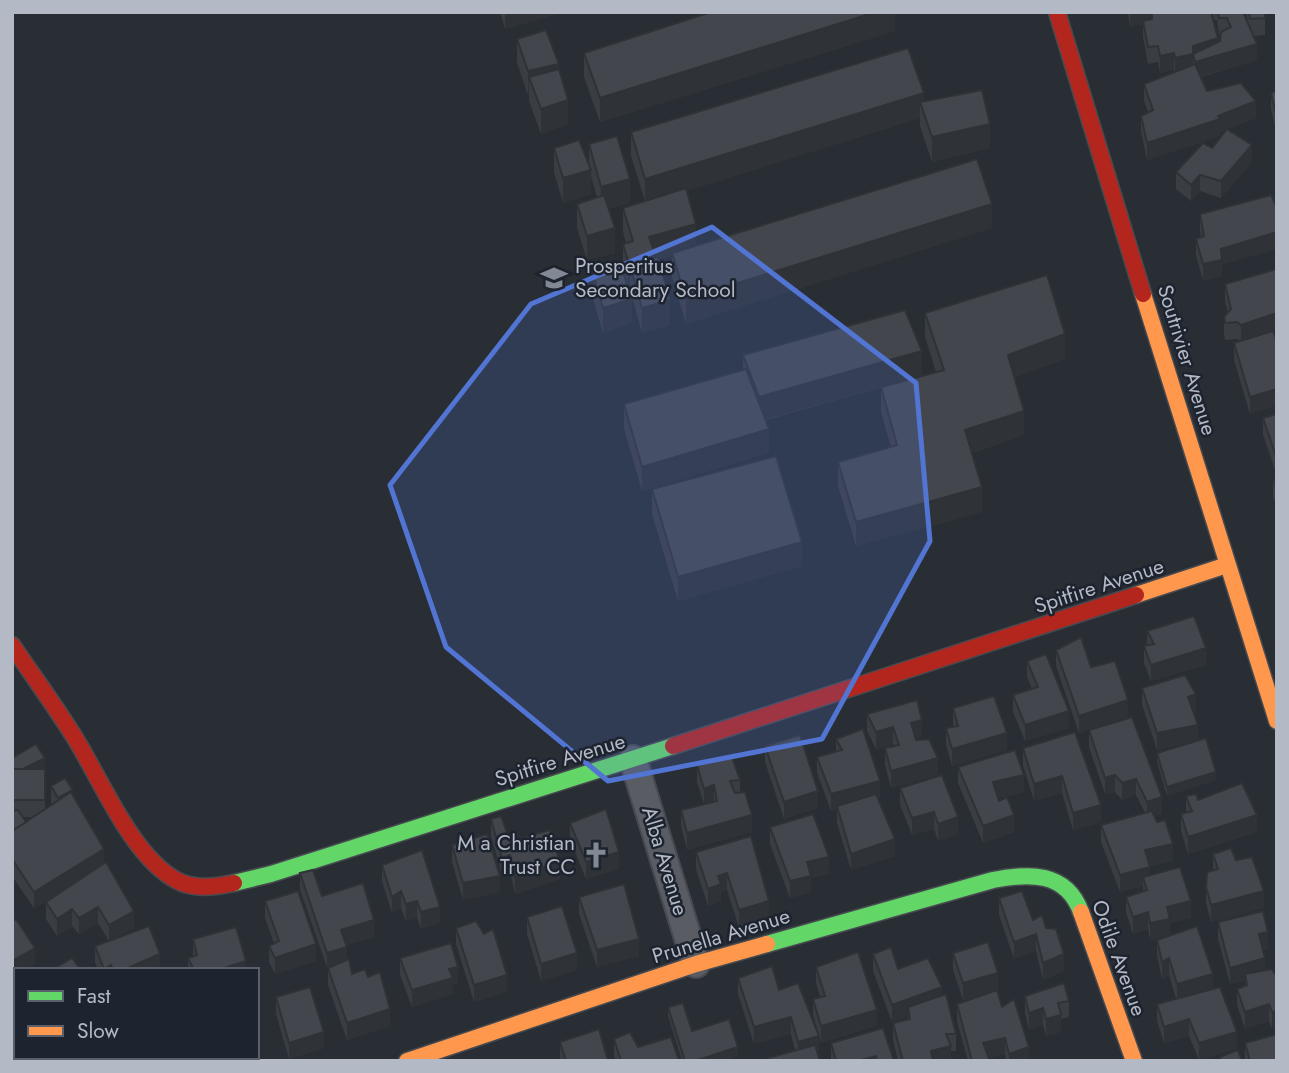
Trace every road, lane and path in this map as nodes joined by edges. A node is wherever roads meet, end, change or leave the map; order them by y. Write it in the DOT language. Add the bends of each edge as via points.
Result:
graph roads {
  1 [pos="1057,12"];
  2 [pos="1227,565"];
  3 [pos="12,645"];
  4 [pos="1277,721"];
  5 [pos="633,759"];
  6 [pos="1052,879"];
  7 [pos="696,964"];
  8 [pos="407,1061"];
  9 [pos="1134,1061"];
  1 -- 2 [label="street, Soutrivier Avenue"];
  2 -- 4 [label="street, Soutrivier Avenue"];
  2 -- 5 [label="street, Spitfire Avenue"];
  3 -- 5 [label="street, Spitfire Avenue" via="147,854 178,882 230,884 271,874"];
  5 -- 7 [label="street, Alba Avenue"];
  6 -- 7 [label="street, Prunella Avenue" via="1034,874 993,880"];
  6 -- 9 [label="street, Odile Avenue" via="1078,904"];
  7 -- 8 [label="street, Prunella Avenue"];
}
